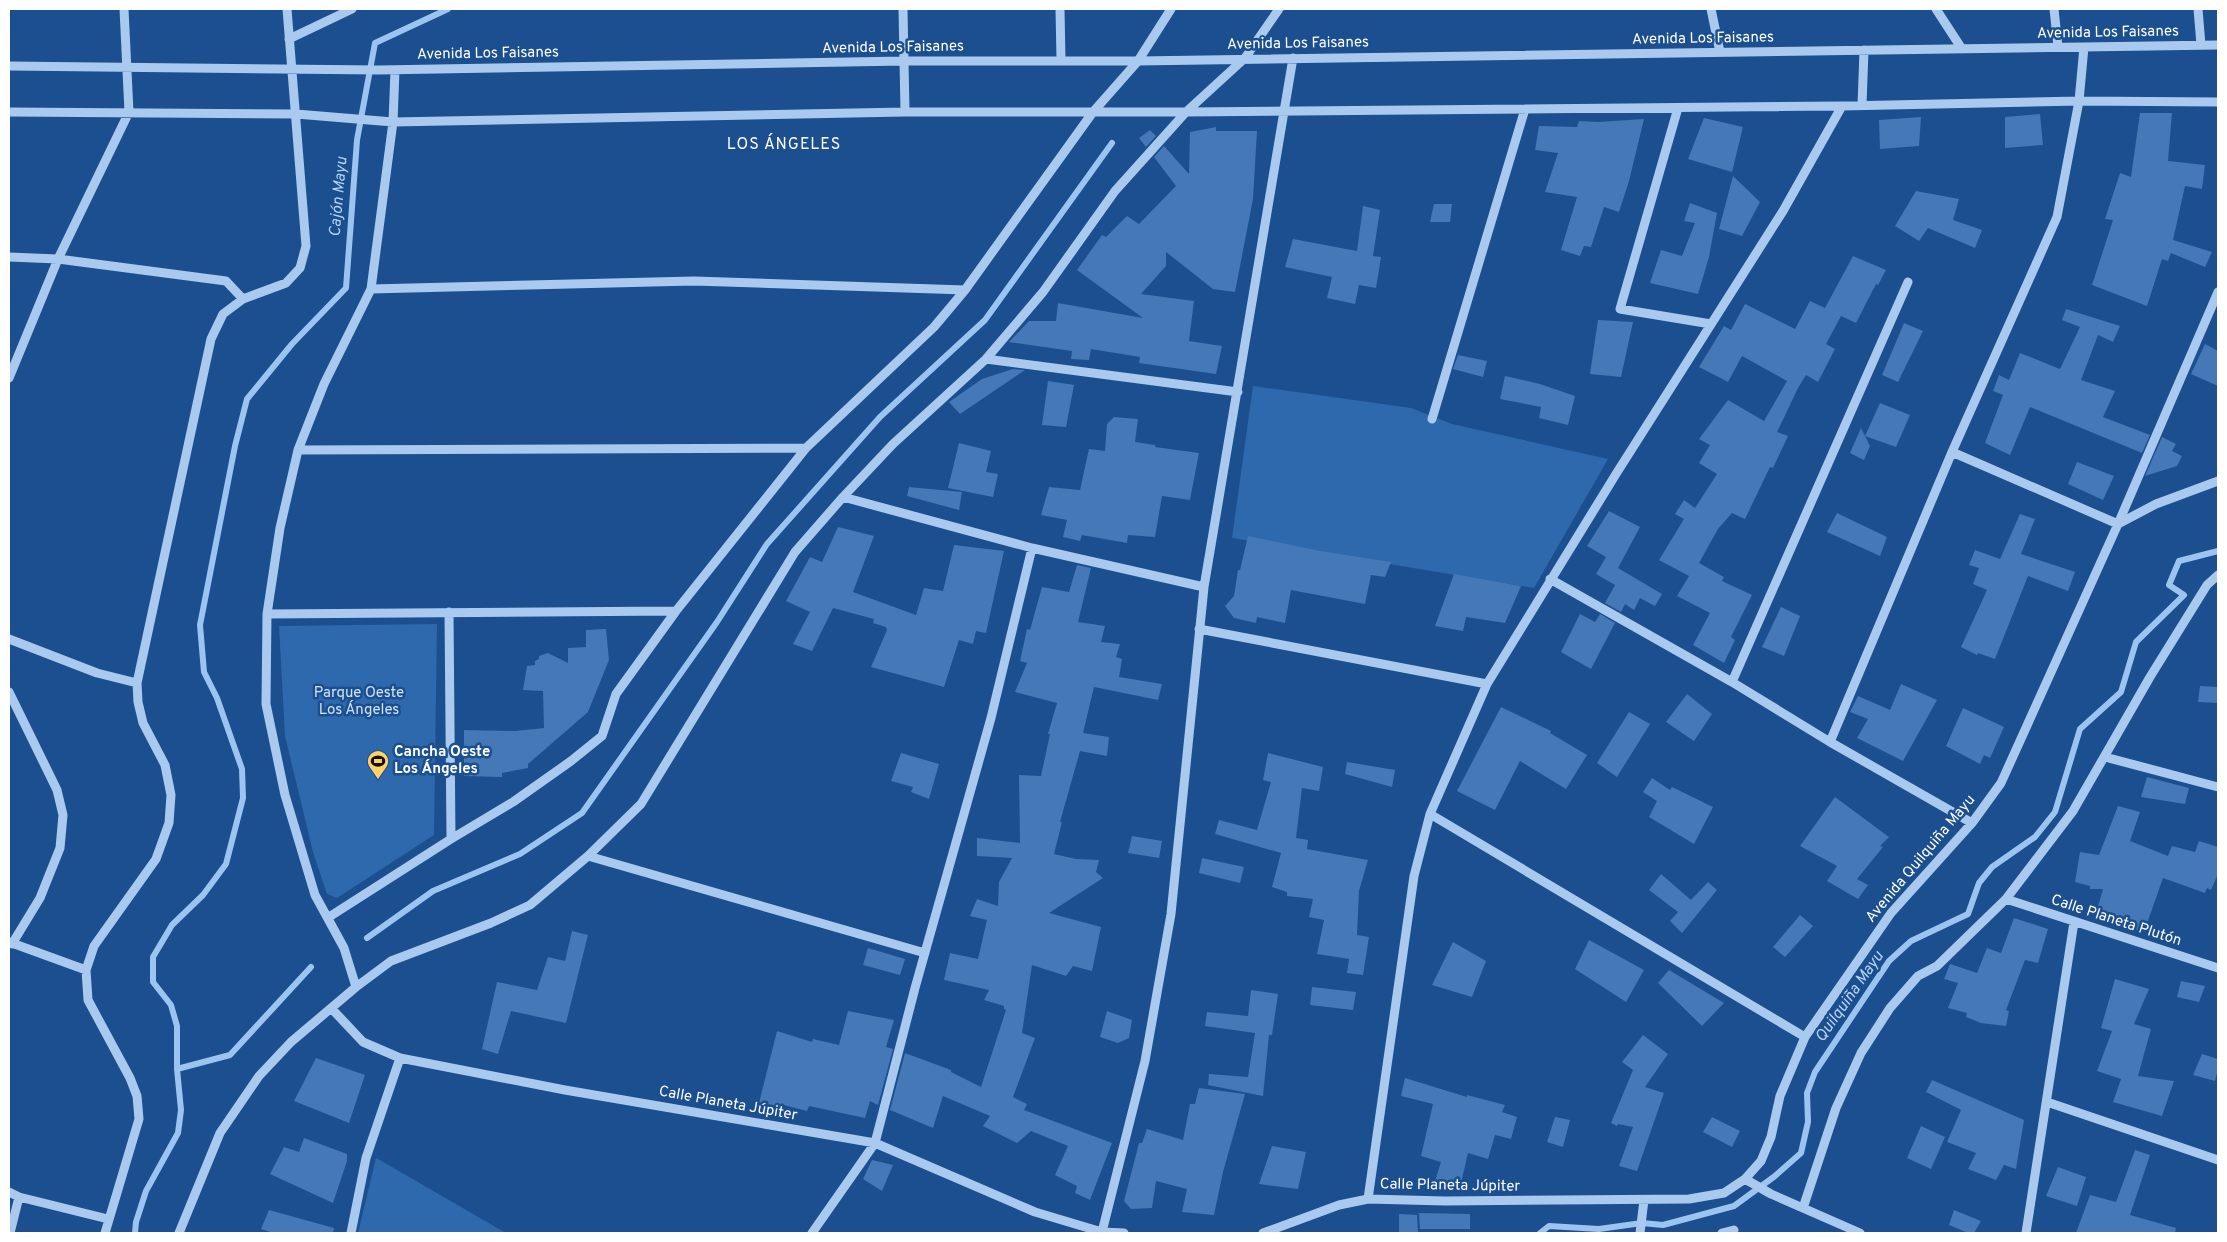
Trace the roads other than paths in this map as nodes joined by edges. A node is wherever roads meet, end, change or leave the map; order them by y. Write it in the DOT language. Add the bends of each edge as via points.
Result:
graph roads {
  1 [pos="124,9"];
  2 [pos="287,9"];
  3 [pos="352,9"];
  4 [pos="903,9"];
  5 [pos="1060,9"];
  6 [pos="1171,9"];
  7 [pos="1279,9"];
  8 [pos="1711,9"];
  9 [pos="1936,9"];
  10 [pos="2054,9"];
  11 [pos="2198,9"];
  12 [pos="289,39"];
  13 [pos="2200,45"];
  14 [pos="2218,45"];
  15 [pos="2058,47"];
  16 [pos="2084,47"];
  17 [pos="1962,48"];
  18 [pos="1864,50"];
  19 [pos="1720,52"];
  20 [pos="1245,58"];
  21 [pos="1293,58"];
  22 [pos="1061,60"];
  23 [pos="1138,60"];
  24 [pos="904,61"];
  25 [pos="9,66"];
  26 [pos="126,68"];
  27 [pos="292,69"];
  28 [pos="395,70"];
  29 [pos="2079,101"];
  30 [pos="2218,102"];
  31 [pos="1842,106"];
  32 [pos="1862,106"];
  33 [pos="1678,108"];
  34 [pos="1525,109"];
  35 [pos="9,112"];
  36 [pos="129,112"];
  37 [pos="905,112"];
  38 [pos="1093,112"];
  39 [pos="1186,112"];
  40 [pos="1284,112"];
  41 [pos="296,114"];
  42 [pos="393,122"];
  43 [pos="9,257"];
  44 [pos="58,259"];
  45 [pos="1908,282"];
  46 [pos="371,289"];
  47 [pos="966,290"];
  48 [pos="2218,292"];
  49 [pos="243,299"];
  50 [pos="1711,324"];
  51 [pos="986,359"];
  52 [pos="9,378"];
  53 [pos="1238,392"];
  54 [pos="1432,419"];
  55 [pos="806,448"];
  56 [pos="298,450"];
  57 [pos="1952,452"];
  58 [pos="2218,480"];
  59 [pos="842,497"];
  60 [pos="2118,524"];
  61 [pos="1032,548"];
  62 [pos="2218,575"];
  63 [pos="1550,579"];
  64 [pos="1204,587"];
  65 [pos="676,611"];
  66 [pos="449,612"];
  67 [pos="267,614"];
  68 [pos="1199,630"];
  69 [pos="9,639"];
  70 [pos="1732,682"];
  71 [pos="137,683"];
  72 [pos="1487,684"];
  73 [pos="9,692"];
  74 [pos="1830,742"];
  75 [pos="2105,757"];
  76 [pos="2218,787"];
  77 [pos="1430,814"];
  78 [pos="1972,823"];
  79 [pos="451,839"];
  80 [pos="588,856"];
  81 [pos="2006,899"];
  82 [pos="328,918"];
  83 [pos="2074,922"];
  84 [pos="10,943"];
  85 [pos="925,953"];
  86 [pos="2218,968"];
  87 [pos="86,970"];
  88 [pos="356,987"];
  89 [pos="332,1008"];
  90 [pos="1805,1037"];
  91 [pos="400,1058"];
  92 [pos="2047,1102"];
  93 [pos="875,1143"];
  94 [pos="2218,1160"];
  95 [pos="1745,1178"];
  96 [pos="9,1192"];
  97 [pos="19,1197"];
  98 [pos="1368,1198"];
  99 [pos="1644,1200"];
  100 [pos="1803,1208"];
  101 [pos="108,1219"];
  102 [pos="1734,1230"];
  103 [pos="1102,1232"];
  104 [pos="10,1233"];
  105 [pos="105,1233"];
  106 [pos="179,1233"];
  107 [pos="351,1233"];
  108 [pos="812,1233"];
  109 [pos="1124,1233"];
  110 [pos="1263,1233"];
  111 [pos="1640,1233"];
  112 [pos="1722,1233"];
  113 [pos="1860,1233"];
  114 [pos="2026,1233"];
  1 -- 26 [label="street"];
  2 -- 12 [label="street"];
  3 -- 12 [label="street"];
  4 -- 24 [label="street"];
  5 -- 22 [label="street"];
  6 -- 23 [label="street"];
  7 -- 20 [label="street"];
  8 -- 19 [label="street"];
  9 -- 17 [label="street"];
  10 -- 15 [label="street"];
  11 -- 13 [label="street"];
  12 -- 27 [label="street"];
  13 -- 14 [label="street, Avenida Los Faisanes"];
  13 -- 16 [label="street, Avenida Los Faisanes"];
  15 -- 16 [label="street, Avenida Los Faisanes"];
  15 -- 17 [label="street, Avenida Los Faisanes"];
  16 -- 29 [label="street"];
  17 -- 18 [label="street, Avenida Los Faisanes"];
  18 -- 19 [label="street, Avenida Los Faisanes"];
  18 -- 32 [label="street"];
  19 -- 21 [label="street, Avenida Los Faisanes"];
  20 -- 21 [label="street, Avenida Los Faisanes"];
  20 -- 23 [label="street, Avenida Los Faisanes"];
  20 -- 39 [label="street"];
  21 -- 40 [label="street"];
  22 -- 23 [label="street, Avenida Los Faisanes"];
  22 -- 24 [label="street, Avenida Los Faisanes"];
  23 -- 38 [label="street"];
  24 -- 28 [label="street, Avenida Los Faisanes"];
  24 -- 37 [label="street"];
  25 -- 26 [label="street, Avenida Los Faisanes"];
  26 -- 27 [label="street, Avenida Los Faisanes"];
  26 -- 36 [label="street"];
  27 -- 28 [label="street, Avenida Los Faisanes"];
  27 -- 41 [label="street"];
  28 -- 42 [label="street"];
  29 -- 30 [label="street"];
  29 -- 32 [label="street"];
  29 -- 57 [label="street" via="2057,217"];
  31 -- 32 [label="street"];
  31 -- 33 [label="street"];
  31 -- 50 [label="street" via="1783,211"];
  33 -- 34 [label="street"];
  33 -- 50 [label="street" via="1620,309"];
  34 -- 40 [label="street"];
  34 -- 54 [label="street"];
  35 -- 36 [label="street"];
  36 -- 41 [label="street"];
  36 -- 44 [label="street"];
  37 -- 38 [label="street"];
  37 -- 42 [label="street"];
  38 -- 39 [label="street"];
  38 -- 47 [label="street"];
  39 -- 40 [label="street"];
  39 -- 51 [label="street" via="1115,191 1043,292"];
  40 -- 53 [label="street"];
  41 -- 42 [label="street"];
  41 -- 49 [label="street" via="306,246 300,268 286,283"];
  42 -- 46 [label="street"];
  43 -- 44 [label="street"];
  44 -- 49 [label="street" via="226,281"];
  44 -- 52 [label="street"];
  45 -- 70 [label="street"];
  46 -- 47 [label="street" via="694,281"];
  46 -- 56 [label="street" via="324,384"];
  47 -- 55 [label="street" via="934,327"];
  48 -- 60 [label="street, Avenida Quilquiña Mayu"];
  49 -- 71 [label="street" via="223,314 211,339"];
  50 -- 63 [label="street"];
  51 -- 53 [label="street"];
  51 -- 59 [label="street" via="893,444"];
  53 -- 64 [label="street"];
  55 -- 56 [label="street"];
  55 -- 65 [label="street"];
  56 -- 67 [label="street" via="280,528"];
  57 -- 60 [label="street"];
  57 -- 74 [label="street"];
  58 -- 60 [label="street" via="2156,504"];
  59 -- 61 [label="street"];
  59 -- 80 [label="street" via="795,552 641,804"];
  60 -- 78 [label="street, Avenida Quilquiña Mayu" via="2001,783"];
  61 -- 64 [label="street"];
  61 -- 85 [label="street" via="991,718"];
  62 -- 75 [label="street" via="2207,585"];
  63 -- 70 [label="street"];
  63 -- 72 [label="street"];
  64 -- 68 [label="street"];
  65 -- 66 [label="street"];
  65 -- 79 [label="street" via="616,694 602,736 513,802"];
  66 -- 67 [label="street"];
  66 -- 79 [label="street"];
  67 -- 82 [label="street" via="266,704 287,804 314,895"];
  68 -- 72 [label="street"];
  68 -- 103 [label="street" via="1171,914 1145,1061"];
  69 -- 71 [label="street" via="97,672"];
  70 -- 74 [label="street"];
  71 -- 87 [label="street" via="143,723 165,765 171,795 169,822 156,858 94,946"];
  72 -- 77 [label="street"];
  73 -- 84 [label="street" via="57,790 63,815 60,848 40,898"];
  74 -- 78 [label="street"];
  75 -- 76 [label="street"];
  75 -- 81 [label="street" via="2073,811"];
  77 -- 90 [label="street"];
  77 -- 98 [label="street" via="1414,876"];
  78 -- 90 [label="street, Avenida Quilquiña Mayu" via="1891,913"];
  79 -- 82 [label="street"];
  80 -- 85 [label="street"];
  80 -- 88 [label="street" via="530,904 491,923 390,961"];
  81 -- 83 [label="street, Calle Planeta Plutón"];
  81 -- 100 [label="street" via="1937,966 1918,976 1890,1008 1861,1053 1836,1108"];
  82 -- 88 [label="street" via="344,948"];
  83 -- 86 [label="street, Calle Planeta Plutón"];
  83 -- 92 [label="street"];
  84 -- 87 [label="street"];
  85 -- 93 [label="street"];
  87 -- 101 [label="street" via="88,1000 137,1096 139,1119"];
  88 -- 89 [label="street"];
  89 -- 91 [label="street, Calle Planeta Júpiter" via="363,1042"];
  89 -- 106 [label="street" via="291,1042 259,1076 220,1133"];
  90 -- 95 [label="street, Avenida Quilquiña Mayu" via="1780,1096 1771,1137 1761,1161"];
  91 -- 93 [label="street, Calle Planeta Júpiter"];
  91 -- 107 [label="street" via="366,1158"];
  92 -- 94 [label="street"];
  92 -- 114 [label="street"];
  93 -- 103 [label="street, Calle Planeta Júpiter" via="1035,1212"];
  93 -- 108 [label="street"];
  95 -- 99 [label="street, Avenida Quilquiña Mayu" via="1724,1193 1689,1199"];
  95 -- 100 [label="street"];
  96 -- 97 [label="street"];
  97 -- 101 [label="street"];
  97 -- 104 [label="street"];
  98 -- 99 [label="street, Calle Planeta Júpiter"];
  98 -- 110 [label="street, Calle Planeta Júpiter" via="1339,1205"];
  99 -- 111 [label="street"];
  100 -- 113 [label="street"];
  101 -- 105 [label="street"];
  102 -- 112 [label="street"];
  103 -- 109 [label="street, Calle Planeta Júpiter"];
}
